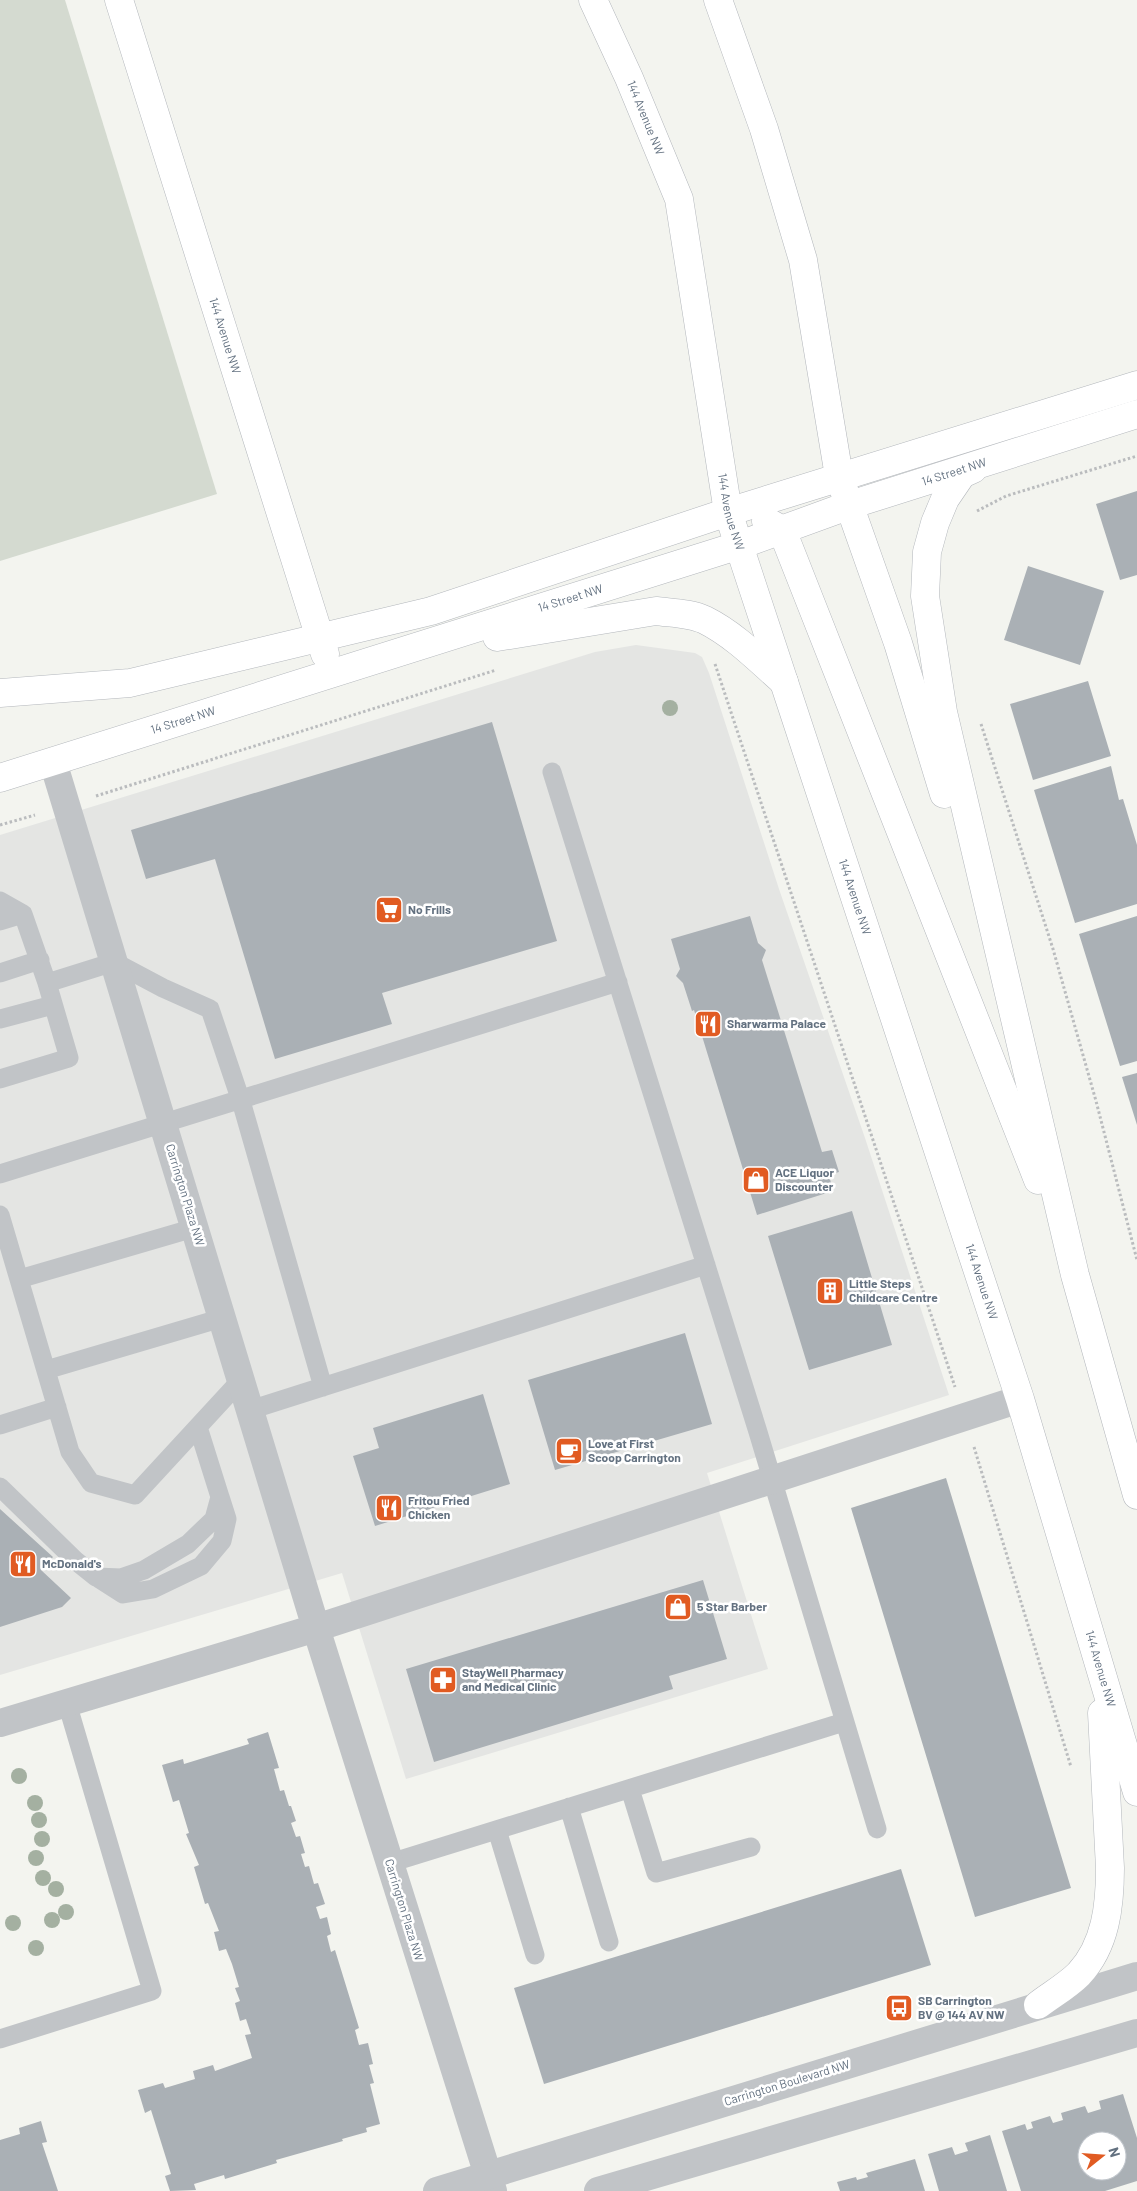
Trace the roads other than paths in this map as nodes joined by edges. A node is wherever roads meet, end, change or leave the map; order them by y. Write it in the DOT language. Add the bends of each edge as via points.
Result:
graph roads {
  1 [pos="119,0"];
  2 [pos="593,0"];
  3 [pos="718,0"];
  4 [pos="1137,385"];
  5 [pos="1137,414"];
  6 [pos="990,461"];
  7 [pos="839,476"];
  8 [pos="850,505"];
  9 [pos="736,510"];
  10 [pos="782,530"];
  11 [pos="740,545"];
  12 [pos="320,638"];
  13 [pos="402,652"];
  14 [pos="332,672"];
  15 [pos="784,682"];
  16 [pos="0,693"];
  17 [pos="53,762"];
  18 [pos="552,772"];
  19 [pos="0,778"];
  20 [pos="0,902"];
  21 [pos="23,914"];
  22 [pos="0,921"];
  23 [pos="40,960"];
  24 [pos="114,962"];
  25 [pos="0,972"];
  26 [pos="618,982"];
  27 [pos="47,983"];
  28 [pos="53,1005"];
  29 [pos="0,1019"];
  30 [pos="1018,1037"];
  31 [pos="0,1079"];
  32 [pos="241,1100"];
  33 [pos="164,1125"];
  34 [pos="0,1174"];
  35 [pos="0,1215"];
  36 [pos="194,1228"];
  37 [pos="706,1265"];
  38 [pos="1075,1275"];
  39 [pos="19,1279"];
  40 [pos="222,1318"];
  41 [pos="46,1370"];
  42 [pos="241,1380"];
  43 [pos="322,1387"];
  44 [pos="1020,1399"];
  45 [pos="57,1407"];
  46 [pos="250,1410"];
  47 [pos="0,1425"];
  48 [pos="198,1427"];
  49 [pos="772,1479"];
  50 [pos="0,1487"];
  51 [pos="1137,1495"];
  52 [pos="220,1498"];
  53 [pos="96,1577"];
  54 [pos="316,1628"];
  55 [pos="1099,1670"];
  56 [pos="67,1703"];
  57 [pos="844,1722"];
  58 [pos="0,1724"];
  59 [pos="630,1789"];
  60 [pos="1137,1792"];
  61 [pos="569,1807"];
  62 [pos="877,1829"];
  63 [pos="497,1830"];
  64 [pos="751,1847"];
  65 [pos="390,1863"];
  66 [pos="609,1942"];
  67 [pos="535,1955"];
  68 [pos="1137,1976"];
  69 [pos="1038,2005"];
  70 [pos="1137,2033"];
  71 [pos="0,2040"];
  72 [pos="491,2183"];
  73 [pos="437,2191"];
  74 [pos="598,2191"];
  1 -- 12 [label="main road, 144 Avenue NW"];
  2 -- 9 [label="main road, 144 Avenue NW" via="679,199"];
  3 -- 7 [label="main road" via="764,129 803,260"];
  4 -- 7 [label="main road" via="921,454"];
  5 -- 6 [label="main road, 14 Street NW"];
  6 -- 8 [label="main road, 14 Street NW"];
  6 -- 30 [label="main road" via="962,474 945,499 928,552 925,596 942,712"];
  7 -- 8 [label="main road"];
  7 -- 9 [label="main road"];
  8 -- 10 [label="main road, 14 Street NW"];
  8 -- 30 [label="main road" via="898,643"];
  9 -- 10 [label="main road"];
  9 -- 11 [label="main road, 144 Avenue NW"];
  9 -- 12 [label="main road" via="431,611"];
  10 -- 11 [label="main road, 14 Street NW"];
  10 -- 38 [label="main road"];
  11 -- 13 [label="main road, 14 Street NW"];
  11 -- 15 [label="main road, 144 Avenue NW"];
  12 -- 14 [label="main road, 144 Avenue NW"];
  12 -- 16 [label="main road" via="130,683"];
  13 -- 14 [label="main road, 14 Street NW"];
  13 -- 15 [label="main road" via="656,611 704,619 726,633"];
  14 -- 17 [label="main road, 14 Street NW"];
  15 -- 44 [label="main road, 144 Avenue NW"];
  17 -- 19 [label="main road, 14 Street NW"];
  17 -- 24 [label="street, Carrington Plaza NW"];
  18 -- 26 [label="lane"];
  20 -- 21 [label="lane"];
  21 -- 22 [label="lane"];
  21 -- 23 [label="lane"];
  23 -- 25 [label="lane"];
  23 -- 27 [label="lane"];
  24 -- 27 [label="lane"];
  24 -- 32 [label="lane" via="210,1009"];
  24 -- 33 [label="street, Carrington Plaza NW"];
  26 -- 32 [label="lane"];
  26 -- 37 [label="lane"];
  27 -- 28 [label="lane"];
  28 -- 29 [label="lane"];
  28 -- 31 [label="lane" via="70,1058"];
  30 -- 38 [label="main road"];
  32 -- 33 [label="lane"];
  32 -- 43 [label="lane"];
  33 -- 34 [label="lane"];
  33 -- 36 [label="street, Carrington Plaza NW"];
  35 -- 39 [label="lane"];
  36 -- 39 [label="lane"];
  36 -- 40 [label="street, Carrington Plaza NW"];
  37 -- 43 [label="lane"];
  37 -- 49 [label="lane"];
  38 -- 51 [label="main road"];
  39 -- 41 [label="lane"];
  40 -- 41 [label="lane"];
  40 -- 42 [label="street, Carrington Plaza NW"];
  41 -- 45 [label="lane"];
  42 -- 46 [label="street, Carrington Plaza NW"];
  42 -- 48 [label="lane"];
  43 -- 46 [label="lane"];
  44 -- 49 [label="street"];
  44 -- 55 [label="main road, 144 Avenue NW"];
  45 -- 47 [label="lane"];
  45 -- 48 [label="lane" via="70,1452 91,1483 135,1495"];
  46 -- 54 [label="street, Carrington Plaza NW"];
  48 -- 52 [label="lane"];
  49 -- 54 [label="street"];
  49 -- 57 [label="lane"];
  50 -- 53 [label="lane"];
  52 -- 53 [label="lane" via="214,1519 188,1544 144,1570 121,1578"];
  52 -- 53 [label="lane" via="228,1519 222,1541 201,1566 153,1589 124,1594"];
  54 -- 56 [label="street"];
  54 -- 65 [label="street, Carrington Plaza NW"];
  55 -- 60 [label="main road, 144 Avenue NW"];
  55 -- 69 [label="main road" via="1110,1868 1104,1931 1091,1959 1078,1975"];
  56 -- 58 [label="street"];
  56 -- 71 [label="lane" via="152,1991"];
  57 -- 59 [label="lane"];
  57 -- 62 [label="lane"];
  59 -- 61 [label="lane"];
  59 -- 64 [label="lane" via="656,1873"];
  61 -- 63 [label="lane"];
  61 -- 66 [label="lane"];
  63 -- 65 [label="lane"];
  63 -- 67 [label="lane"];
  65 -- 72 [label="street, Carrington Plaza NW"];
  68 -- 69 [label="street, Carrington Boulevard NW"];
  69 -- 72 [label="street, Carrington Boulevard NW"];
  70 -- 74 [label="street"];
  72 -- 73 [label="street, Carrington Boulevard NW"];
}
